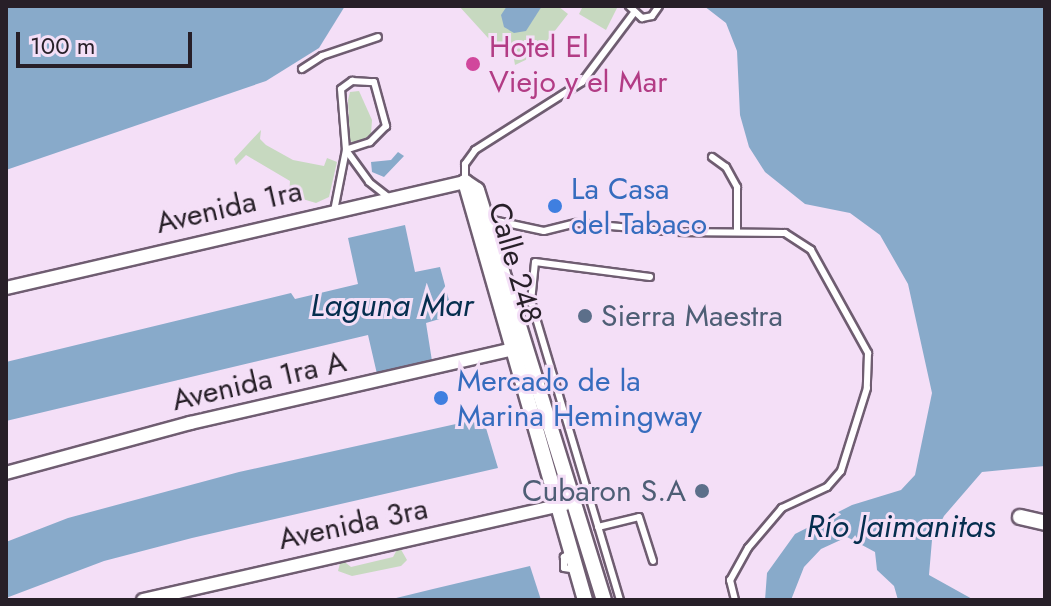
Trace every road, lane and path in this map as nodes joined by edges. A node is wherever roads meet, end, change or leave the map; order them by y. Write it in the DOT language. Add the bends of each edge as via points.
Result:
graph roads {
  1 [pos="629,6"];
  2 [pos="659,6"];
  3 [pos="633,14"];
  4 [pos="378,37"];
  5 [pos="302,69"];
  6 [pos="346,150"];
  7 [pos="712,157"];
  8 [pos="465,182"];
  9 [pos="388,197"];
  10 [pos="334,211"];
  11 [pos="486,219"];
  12 [pos="737,231"];
  13 [pos="650,277"];
  14 [pos="6,288"];
  15 [pos="519,348"];
  16 [pos="6,473"];
  17 [pos="573,502"];
  18 [pos="557,506"];
  19 [pos="1020,517"];
  20 [pos="1045,523"];
  21 [pos="598,527"];
  22 [pos="653,561"];
  23 [pos="143,600"];
  24 [pos="585,600"];
  25 [pos="604,600"];
  26 [pos="620,600"];
  27 [pos="735,600"];
  1 -- 3 [label="lane"];
  2 -- 3 [label="lane" via="647,18"];
  3 -- 8 [label="lane" via="582,82 475,150 465,164"];
  4 -- 5 [label="lane" via="322,56"];
  6 -- 6 [label="lane" via="383,132 387,117 374,82 352,81 341,89"];
  6 -- 9 [label="lane"];
  6 -- 10 [label="lane"];
  7 -- 12 [label="lane" via="726,167 737,187"];
  8 -- 9 [label="street, Avenida 1ra"];
  8 -- 11 [label="street, Calle 248" via="477,190"];
  8 -- 15 [label="street, Calle 248"];
  9 -- 10 [label="street, Avenida 1ra"];
  10 -- 14 [label="street, Avenida 1ra"];
  11 -- 12 [label="lane" via="544,231 577,223"];
  11 -- 15 [label="street, Calle 248"];
  12 -- 27 [label="lane" via="801,239 868,353 868,365 867,388 841,471 827,487 782,508 748,548 730,580"];
  13 -- 21 [label="lane" via="535,262 535,325"];
  15 -- 16 [label="street, Avenida 1ra A" via="190,423"];
  15 -- 17 [label="street, Calle 248"];
  15 -- 18 [label="street, Calle 248"];
  17 -- 18 [label="street, Avenida 3ra"];
  17 -- 25 [label="street, Calle 248"];
  18 -- 23 [label="street, Avenida 3ra"];
  18 -- 24 [label="street, Calle 248"];
  19 -- 20 [label="street"];
  21 -- 22 [label="lane" via="639,517"];
  21 -- 26 [label="lane"];
}
